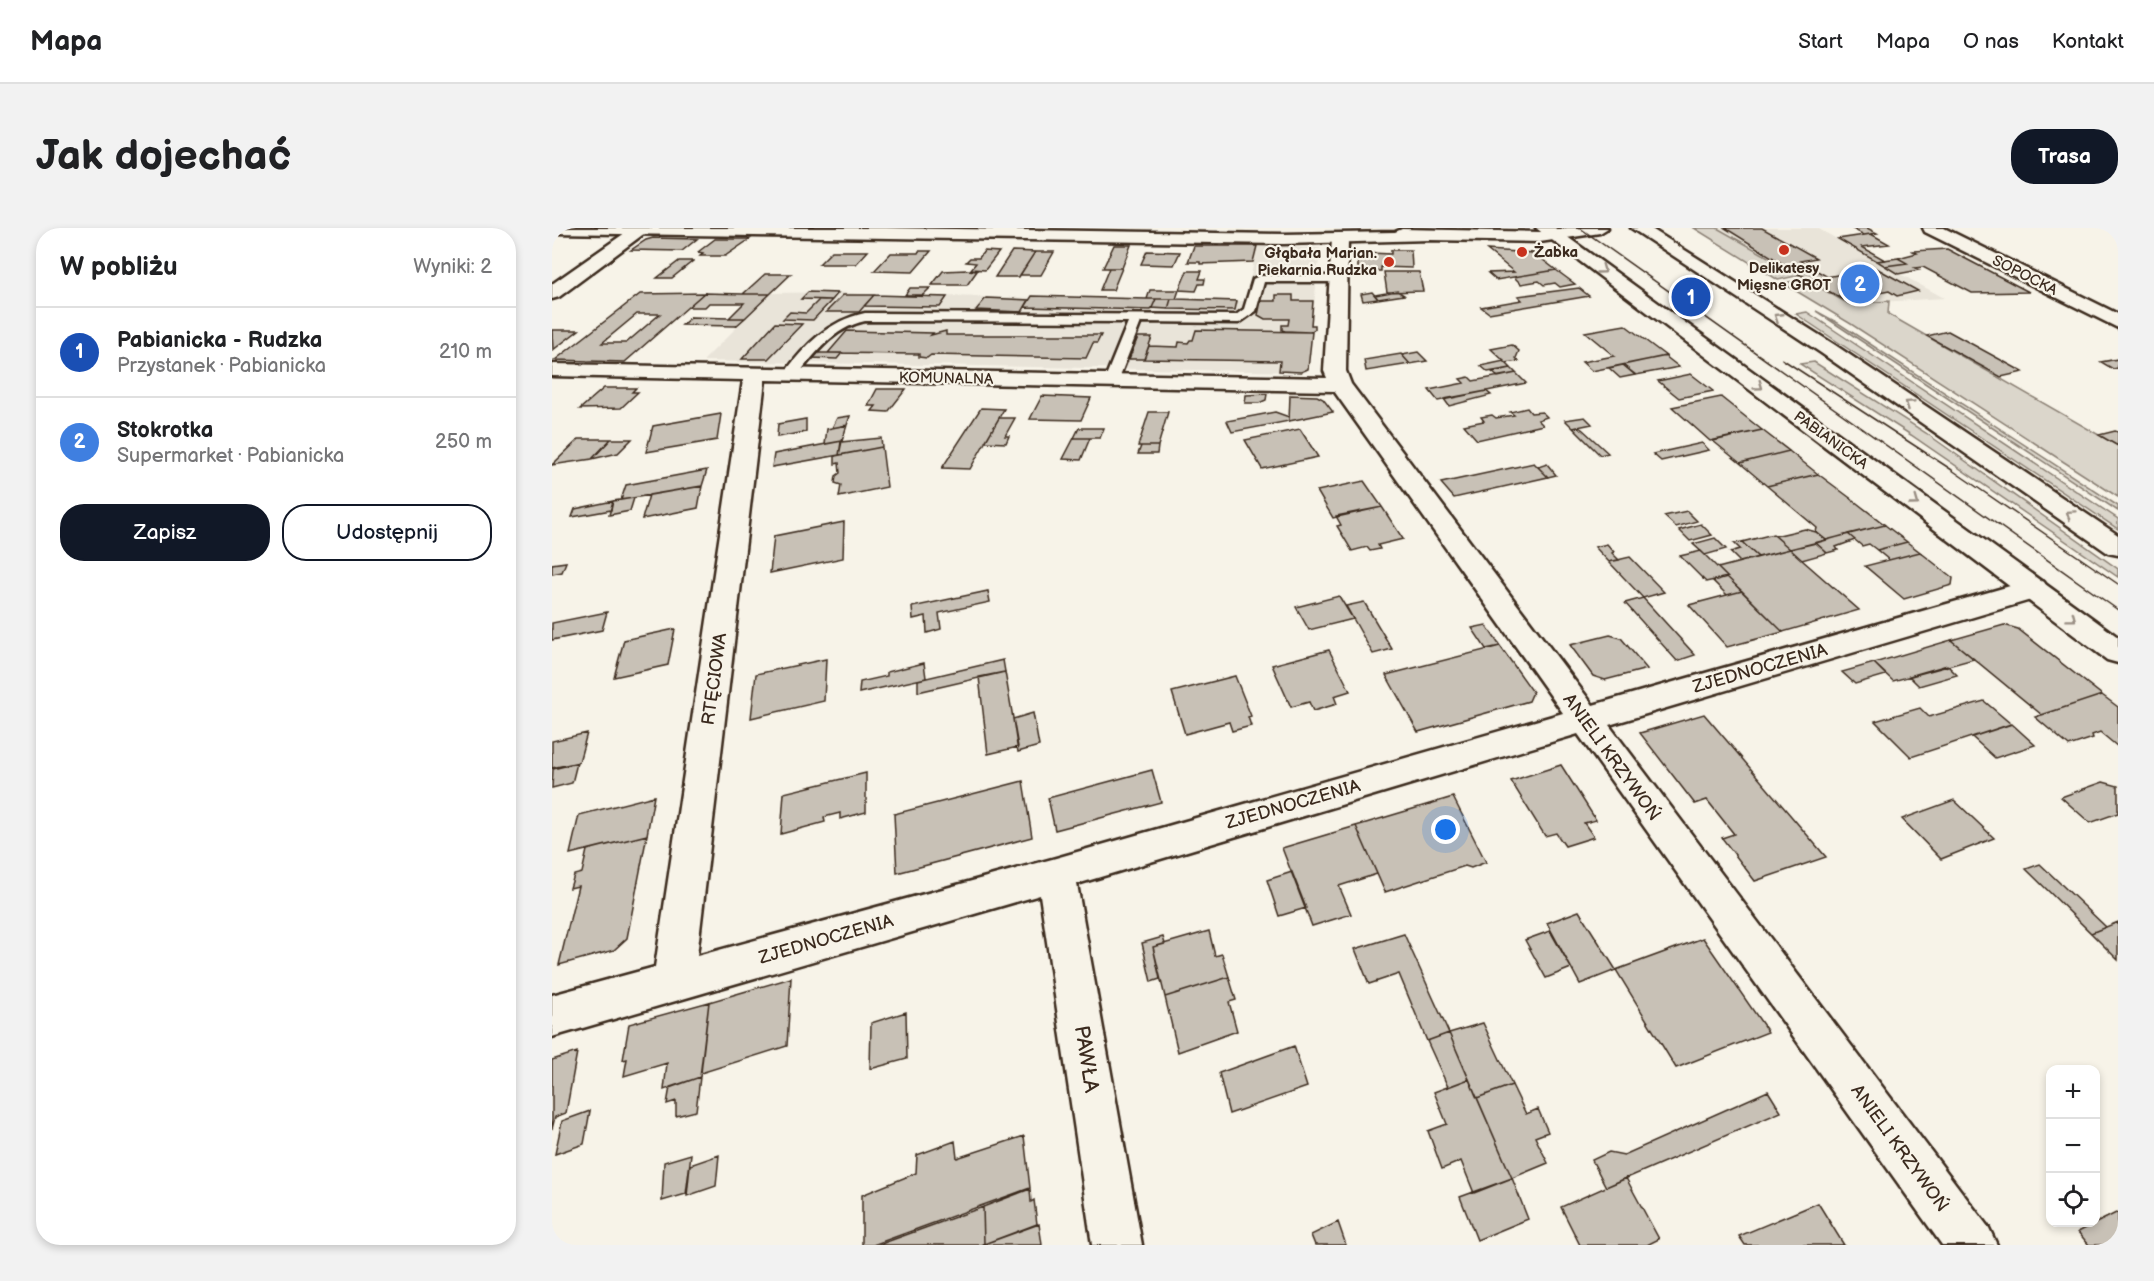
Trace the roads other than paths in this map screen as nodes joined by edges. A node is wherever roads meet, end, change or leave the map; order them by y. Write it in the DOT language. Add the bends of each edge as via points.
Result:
graph roads {
  1 [pos="552,228"];
  2 [pos="1174,228"];
  3 [pos="1481,228"];
  4 [pos="1600,228"];
  5 [pos="1639,228"];
  6 [pos="1931,228"];
  7 [pos="641,229"];
  8 [pos="1550,232"];
  9 [pos="1423,236"];
  10 [pos="1453,236"];
  11 [pos="1340,239"];
  12 [pos="1339,279"];
  13 [pos="552,293"];
  14 [pos="1136,318"];
  15 [pos="2118,322"];
  16 [pos="552,370"];
  17 [pos="755,374"];
  18 [pos="790,375"];
  19 [pos="1111,381"];
  20 [pos="1340,385"];
  21 [pos="2118,548"];
  22 [pos="2034,589"];
  23 [pos="2118,652"];
  24 [pos="1584,720"];
  25 [pos="1056,874"];
  26 [pos="673,983"];
  27 [pos="552,1016"];
  28 [pos="1117,1245"];
  29 [pos="1972,1245"];
  1 -- 7 [label="street"];
  2 -- 9 [label="street"];
  3 -- 10 [label="street"];
  4 -- 8 [label="street"];
  21 -- 5 [label="street, one-way" via="1828,349"];
  6 -- 15 [label="street, SOPOCKA"];
  7 -- 11 [label="street"];
  7 -- 13 [label="street"];
  8 -- 10 [label="street"];
  8 -- 22 [label="street, PABIANICKA, one-way"];
  9 -- 10 [label="street"];
  9 -- 11 [label="street"];
  11 -- 12 [label="street, ANIELI KRZYWOŃ"];
  12 -- 14 [label="lane" via="1259,279 1250,311 1239,319"];
  12 -- 20 [label="street, ANIELI KRZYWOŃ" via="1335,371"];
  14 -- 18 [label="lane" via="850,319 832,328"];
  14 -- 19 [label="lane"];
  16 -- 17 [label="street, KOMUNALNA"];
  17 -- 18 [label="street, KOMUNALNA"];
  17 -- 26 [label="street, RTĘCIOWA"];
  18 -- 19 [label="street, KOMUNALNA"];
  19 -- 20 [label="street, KOMUNALNA"];
  20 -- 24 [label="street, ANIELI KRZYWOŃ"];
  22 -- 23 [label="street, PABIANICKA, one-way"];
  22 -- 24 [label="street, ZJEDNOCZENIA"];
  24 -- 25 [label="street, ZJEDNOCZENIA"];
  24 -- 29 [label="street, ANIELI KRZYWOŃ"];
  25 -- 26 [label="street, ZJEDNOCZENIA"];
  25 -- 28 [label="street, PAWŁA"];
  26 -- 27 [label="street, ZJEDNOCZENIA"];
}
